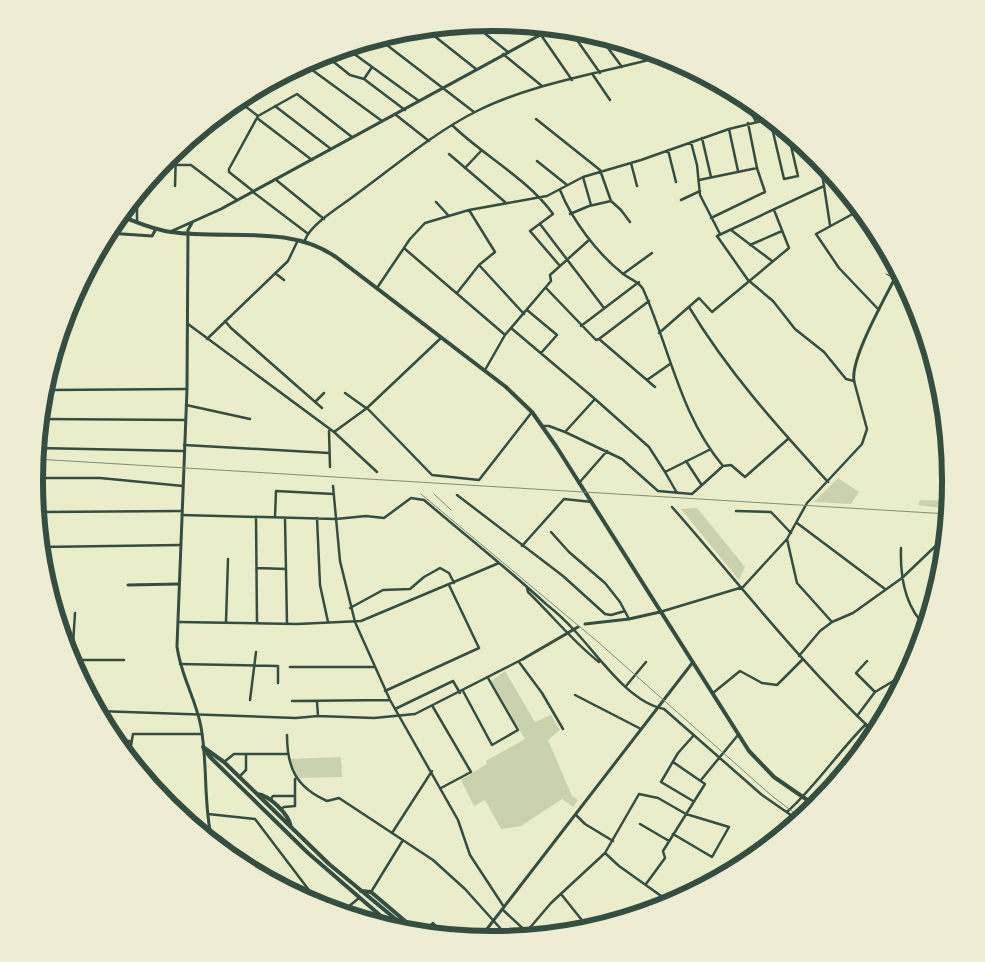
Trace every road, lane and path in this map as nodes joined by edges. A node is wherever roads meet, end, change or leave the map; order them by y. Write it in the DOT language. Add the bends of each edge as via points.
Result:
graph roads {
  1 [pos="482,31"];
  2 [pos="433,35"];
  3 [pos="540,35"];
  4 [pos="577,39"];
  5 [pos="386,44"];
  6 [pos="607,47"];
  7 [pos="508,52"];
  8 [pos="353,53"];
  9 [pos="503,54"];
  10 [pos="650,60"];
  11 [pos="332,61"];
  12 [pos="372,67"];
  13 [pos="622,67"];
  14 [pos="311,69"];
  15 [pos="476,69"];
  16 [pos="600,73"];
  17 [pos="594,75"];
  18 [pos="364,79"];
  19 [pos="572,80"];
  20 [pos="542,86"];
  21 [pos="444,87"];
  22 [pos="610,100"];
  23 [pos="419,101"];
  24 [pos="245,106"];
  25 [pos="275,106"];
  26 [pos="405,110"];
  27 [pos="474,112"];
  28 [pos="752,114"];
  29 [pos="396,115"];
  30 [pos="258,117"];
  31 [pos="536,119"];
  32 [pos="762,121"];
  33 [pos="383,122"];
  34 [pos="756,122"];
  35 [pos="748,124"];
  36 [pos="453,126"];
  37 [pos="729,129"];
  38 [pos="772,129"];
  39 [pos="353,138"];
  40 [pos="702,138"];
  41 [pos="429,142"];
  42 [pos="691,142"];
  43 [pos="791,145"];
  44 [pos="331,150"];
  45 [pos="668,150"];
  46 [pos="481,151"];
  47 [pos="449,154"];
  48 [pos="312,160"];
  49 [pos="537,161"];
  50 [pos="175,162"];
  51 [pos="631,163"];
  52 [pos="175,165"];
  53 [pos="465,168"];
  54 [pos="757,168"];
  55 [pos="738,171"];
  56 [pos="601,172"];
  57 [pos="823,175"];
  58 [pos="583,177"];
  59 [pos="711,177"];
  60 [pos="275,179"];
  61 [pos="699,180"];
  62 [pos="676,182"];
  63 [pos="568,185"];
  64 [pos="175,186"];
  65 [pos="637,186"];
  66 [pos="824,186"];
  67 [pos="560,190"];
  68 [pos="252,191"];
  69 [pos="700,191"];
  70 [pos="540,197"];
  71 [pos="237,200"];
  72 [pos="681,200"];
  73 [pos="611,201"];
  74 [pos="436,202"];
  75 [pos="506,203"];
  76 [pos="591,205"];
  77 [pos="137,206"];
  78 [pos="469,210"];
  79 [pos="774,210"];
  80 [pos="853,213"];
  81 [pos="570,214"];
  82 [pos="448,215"];
  83 [pos="711,218"];
  84 [pos="128,219"];
  85 [pos="324,219"];
  86 [pos="137,222"];
  87 [pos="630,222"];
  88 [pos="192,223"];
  89 [pos="540,224"];
  90 [pos="830,225"];
  91 [pos="156,229"];
  92 [pos="731,230"];
  93 [pos="782,230"];
  94 [pos="170,232"];
  95 [pos="307,233"];
  96 [pos="117,234"];
  97 [pos="188,234"];
  98 [pos="720,234"];
  99 [pos="299,239"];
  100 [pos="305,240"];
  101 [pos="589,240"];
  102 [pos="750,244"];
  103 [pos="405,249"];
  104 [pos="652,253"];
  105 [pos="568,259"];
  106 [pos="772,261"];
  107 [pos="479,265"];
  108 [pos="560,266"];
  109 [pos="275,273"];
  110 [pos="623,274"];
  111 [pos="886,274"];
  112 [pos="893,277"];
  113 [pos="894,279"];
  114 [pos="284,280"];
  115 [pos="748,280"];
  116 [pos="639,282"];
  117 [pos="377,288"];
  118 [pos="546,288"];
  119 [pos="457,293"];
  120 [pos="649,301"];
  121 [pos="689,307"];
  122 [pos="604,308"];
  123 [pos="527,310"];
  124 [pos="879,310"];
  125 [pos="524,314"];
  126 [pos="225,321"];
  127 [pos="186,323"];
  128 [pos="581,326"];
  129 [pos="511,328"];
  130 [pos="659,333"];
  131 [pos="505,335"];
  132 [pos="441,338"];
  133 [pos="207,339"];
  134 [pos="599,339"];
  135 [pos="541,353"];
  136 [pos="671,363"];
  137 [pos="485,372"];
  138 [pos="647,380"];
  139 [pos="854,381"];
  140 [pos="655,387"];
  141 [pos="187,388"];
  142 [pos="52,390"];
  143 [pos="324,392"];
  144 [pos="345,393"];
  145 [pos="595,400"];
  146 [pos="315,402"];
  147 [pos="186,405"];
  148 [pos="322,408"];
  149 [pos="367,408"];
  150 [pos="532,412"];
  151 [pos="47,419"];
  152 [pos="250,419"];
  153 [pos="185,420"];
  154 [pos="542,426"];
  155 [pos="329,431"];
  156 [pos="334,432"];
  157 [pos="565,432"];
  158 [pos="788,439"];
  159 [pos="184,445"];
  160 [pos="44,448"];
  161 [pos="709,450"];
  162 [pos="184,451"];
  163 [pos="607,451"];
  164 [pos="329,453"];
  165 [pos="686,461"];
  166 [pos="723,466"];
  167 [pos="330,467"];
  168 [pos="43,471"];
  169 [pos="377,472"];
  170 [pos="665,472"];
  171 [pos="44,478"];
  172 [pos="828,482"];
  173 [pos="579,483"];
  174 [pos="701,484"];
  175 [pos="183,486"];
  176 [pos="333,486"];
  177 [pos="43,490"];
  178 [pos="677,493"];
  179 [pos="334,494"];
  180 [pos="457,495"];
  181 [pos="592,502"];
  182 [pos="672,507"];
  183 [pos="736,511"];
  184 [pos="44,512"];
  185 [pos="182,513"];
  186 [pos="256,516"];
  187 [pos="275,516"];
  188 [pos="285,517"];
  189 [pos="317,518"];
  190 [pos="336,519"];
  191 [pos="797,523"];
  192 [pos="551,532"];
  193 [pos="791,533"];
  194 [pos="787,539"];
  195 [pos="937,544"];
  196 [pos="180,545"];
  197 [pos="522,546"];
  198 [pos="48,547"];
  199 [pos="901,548"];
  200 [pos="228,559"];
  201 [pos="499,563"];
  202 [pos="257,568"];
  203 [pos="286,569"];
  204 [pos="902,578"];
  205 [pos="454,582"];
  206 [pos="179,584"];
  207 [pos="128,585"];
  208 [pos="449,585"];
  209 [pos="527,588"];
  210 [pos="743,588"];
  211 [pos="885,589"];
  212 [pos="350,608"];
  213 [pos="625,611"];
  214 [pos="660,612"];
  215 [pos="76,613"];
  216 [pos="629,619"];
  217 [pos="920,620"];
  218 [pos="178,622"];
  219 [pos="226,622"];
  220 [pos="328,622"];
  221 [pos="354,622"];
  222 [pos="832,622"];
  223 [pos="256,623"];
  224 [pos="287,624"];
  225 [pos="585,624"];
  226 [pos="578,627"];
  227 [pos="574,629"];
  228 [pos="73,643"];
  229 [pos="256,652"];
  230 [pos="799,656"];
  231 [pos="524,659"];
  232 [pos="80,660"];
  233 [pos="124,660"];
  234 [pos="802,660"];
  235 [pos="867,660"];
  236 [pos="519,662"];
  237 [pos="646,662"];
  238 [pos="693,662"];
  239 [pos="180,664"];
  240 [pos="374,666"];
  241 [pos="604,666"];
  242 [pos="253,667"];
  243 [pos="290,667"];
  244 [pos="488,678"];
  245 [pos="896,679"];
  246 [pos="278,683"];
  247 [pos="626,686"];
  248 [pos="385,690"];
  249 [pos="461,692"];
  250 [pos="875,692"];
  251 [pos="713,694"];
  252 [pos="576,695"];
  253 [pos="250,700"];
  254 [pos="390,700"];
  255 [pos="292,701"];
  256 [pos="317,701"];
  257 [pos="433,706"];
  258 [pos="657,707"];
  259 [pos="395,709"];
  260 [pos="106,711"];
  261 [pos="198,716"];
  262 [pos="318,716"];
  263 [pos="857,716"];
  264 [pos="399,717"];
  265 [pos="866,724"];
  266 [pos="869,727"];
  267 [pos="562,729"];
  268 [pos="641,729"];
  269 [pos="202,734"];
  270 [pos="694,735"];
  271 [pos="738,735"];
  272 [pos="287,736"];
  273 [pos="126,741"];
  274 [pos="131,741"];
  275 [pos="130,747"];
  276 [pos="203,747"];
  277 [pos="246,754"];
  278 [pos="287,754"];
  279 [pos="720,757"];
  280 [pos="224,762"];
  281 [pos="673,762"];
  282 [pos="432,771"];
  283 [pos="240,777"];
  284 [pos="295,778"];
  285 [pos="701,780"];
  286 [pos="441,788"];
  287 [pos="257,794"];
  288 [pos="295,796"];
  289 [pos="802,798"];
  290 [pos="270,800"];
  291 [pos="694,801"];
  292 [pos="808,802"];
  293 [pos="280,810"];
  294 [pos="787,812"];
  295 [pos="206,813"];
  296 [pos="575,814"];
  297 [pos="686,814"];
  298 [pos="792,816"];
  299 [pos="640,824"];
  300 [pos="205,827"];
  301 [pos="209,827"];
  302 [pos="291,827"];
  303 [pos="210,830"];
  304 [pos="392,832"];
  305 [pos="674,834"];
  306 [pos="403,840"];
  307 [pos="613,841"];
  308 [pos="669,841"];
  309 [pos="605,853"];
  310 [pos="646,884"];
  311 [pos="310,892"];
  312 [pos="361,892"];
  313 [pos="370,892"];
  314 [pos="561,894"];
  315 [pos="664,897"];
  316 [pos="359,898"];
  317 [pos="348,907"];
  318 [pos="503,908"];
  319 [pos="382,916"];
  320 [pos="396,920"];
  321 [pos="493,921"];
  322 [pos="583,921"];
  323 [pos="406,922"];
  324 [pos="528,929"];
  325 [pos="524,930"];
  326 [pos="486,931"];
  327 [pos="502,931"];
  1 -- 7 [label="street"];
  2 -- 15 [label="street"];
  3 -- 7 [label="main road"];
  3 -- 19 [label="street"];
  4 -- 16 [label="street"];
  5 -- 21 [label="street"];
  6 -- 13 [label="street"];
  7 -- 9 [label="main road"];
  8 -- 12 [label="street"];
  9 -- 15 [label="main road"];
  9 -- 20 [label="street"];
  10 -- 13 [label="street"];
  11 -- 18 [label="street" via="354,78"];
  12 -- 18 [label="street"];
  12 -- 23 [label="street"];
  13 -- 16 [label="street"];
  14 -- 33 [label="street"];
  15 -- 21 [label="main road"];
  16 -- 17 [label="street"];
  17 -- 19 [label="street"];
  17 -- 22 [label="street"];
  18 -- 26 [label="street"];
  19 -- 20 [label="street"];
  20 -- 27 [label="street"];
  21 -- 23 [label="main road"];
  21 -- 27 [label="street"];
  23 -- 26 [label="main road"];
  24 -- 30 [label="street"];
  25 -- 30 [label="street"];
  25 -- 39 [label="street" via="297,94"];
  25 -- 44 [label="street"];
  26 -- 29 [label="main road"];
  27 -- 36 [label="street"];
  28 -- 34 [label="street"];
  29 -- 33 [label="main road"];
  29 -- 41 [label="street"];
  30 -- 48 [label="street"];
  30 -- 68 [label="street" via="229,172"];
  31 -- 56 [label="street"];
  32 -- 34 [label="street"];
  33 -- 39 [label="main road"];
  34 -- 35 [label="street"];
  35 -- 37 [label="street"];
  35 -- 54 [label="street"];
  36 -- 41 [label="street"];
  36 -- 46 [label="street"];
  37 -- 40 [label="street"];
  37 -- 55 [label="street"];
  38 -- 43 [label="street" via="784,179 798,176"];
  39 -- 44 [label="main road"];
  40 -- 42 [label="street"];
  40 -- 59 [label="street"];
  41 -- 85 [label="street"];
  42 -- 45 [label="street"];
  42 -- 61 [label="street"];
  44 -- 48 [label="main road"];
  45 -- 51 [label="street"];
  45 -- 62 [label="street"];
  46 -- 53 [label="street"];
  46 -- 70 [label="street"];
  47 -- 53 [label="street"];
  48 -- 60 [label="main road"];
  49 -- 63 [label="street"];
  50 -- 52 [label="street"];
  51 -- 56 [label="street"];
  51 -- 65 [label="street"];
  52 -- 64 [label="street"];
  52 -- 71 [label="street" via="192,165"];
  53 -- 75 [label="street"];
  54 -- 55 [label="street"];
  54 -- 83 [label="street" via="765,192"];
  55 -- 59 [label="street"];
  56 -- 58 [label="street"];
  56 -- 73 [label="street"];
  57 -- 66 [label="street"];
  58 -- 63 [label="street"];
  58 -- 76 [label="street"];
  59 -- 61 [label="street"];
  60 -- 68 [label="main road"];
  60 -- 85 [label="street"];
  61 -- 69 [label="street"];
  63 -- 67 [label="street"];
  66 -- 79 [label="street"];
  66 -- 90 [label="street"];
  67 -- 70 [label="street"];
  67 -- 81 [label="street"];
  68 -- 71 [label="main road"];
  68 -- 95 [label="street"];
  69 -- 72 [label="street"];
  69 -- 83 [label="street"];
  70 -- 75 [label="street"];
  70 -- 89 [label="street" via="553,214"];
  71 -- 88 [label="main road"];
  73 -- 76 [label="street"];
  73 -- 87 [label="street"];
  74 -- 82 [label="street"];
  75 -- 78 [label="street"];
  76 -- 81 [label="street"];
  77 -- 86 [label="street"];
  78 -- 82 [label="street"];
  78 -- 107 [label="street" via="496,252"];
  79 -- 92 [label="street"];
  79 -- 93 [label="street"];
  80 -- 90 [label="street"];
  81 -- 101 [label="street"];
  82 -- 103 [label="street" via="425,223"];
  83 -- 98 [label="street"];
  84 -- 86 [label="main road"];
  85 -- 95 [label="street"];
  86 -- 91 [label="main road"];
  88 -- 94 [label="main road"];
  88 -- 97 [label="main road"];
  89 -- 105 [label="street"];
  89 -- 108 [label="street" via="530,231"];
  90 -- 124 [label="street" via="816,234 839,268"];
  91 -- 94 [label="main road"];
  91 -- 96 [label="main road" via="152,236"];
  92 -- 98 [label="street"];
  92 -- 102 [label="street"];
  93 -- 102 [label="street"];
  93 -- 106 [label="street" via="789,248"];
  94 -- 97 [label="main road"];
  95 -- 100 [label="street"];
  97 -- 99 [label="main road"];
  97 -- 127 [label="main road"];
  98 -- 115 [label="street" via="717,236"];
  99 -- 100 [label="main road"];
  99 -- 109 [label="street" via="288,261"];
  100 -- 117 [label="main road" via="325,250"];
  101 -- 105 [label="street"];
  101 -- 110 [label="street"];
  102 -- 106 [label="street"];
  103 -- 117 [label="street"];
  103 -- 119 [label="street"];
  104 -- 110 [label="street"];
  105 -- 108 [label="street"];
  105 -- 122 [label="street"];
  106 -- 115 [label="street"];
  107 -- 119 [label="street"];
  107 -- 125 [label="street"];
  108 -- 118 [label="street" via="550,275 551,281"];
  109 -- 114 [label="street"];
  109 -- 126 [label="street"];
  110 -- 116 [label="street"];
  111 -- 112 [label="lane"];
  113 -- 124 [label="main road"];
  115 -- 121 [label="street" via="712,312 699,298"];
  115 -- 139 [label="street" via="773,301 795,329 824,352 846,379"];
  116 -- 120 [label="street"];
  116 -- 122 [label="street"];
  117 -- 132 [label="main road"];
  118 -- 123 [label="street"];
  118 -- 128 [label="street"];
  119 -- 131 [label="street"];
  120 -- 130 [label="street"];
  120 -- 134 [label="street"];
  121 -- 130 [label="street"];
  121 -- 158 [label="street" via="740,382"];
  122 -- 128 [label="street"];
  123 -- 125 [label="street"];
  123 -- 135 [label="street" via="557,335"];
  124 -- 139 [label="main road" via="860,352"];
  125 -- 129 [label="street"];
  126 -- 133 [label="street"];
  126 -- 146 [label="street"];
  127 -- 133 [label="street"];
  127 -- 141 [label="main road"];
  128 -- 134 [label="street" via="596,340"];
  129 -- 131 [label="street"];
  129 -- 135 [label="street"];
  130 -- 136 [label="street"];
  131 -- 137 [label="street"];
  132 -- 137 [label="main road"];
  132 -- 149 [label="street"];
  133 -- 155 [label="street"];
  134 -- 138 [label="street"];
  135 -- 145 [label="street"];
  136 -- 138 [label="street"];
  136 -- 161 [label="street" via="691,417"];
  137 -- 150 [label="main road"];
  138 -- 140 [label="street"];
  139 -- 172 [label="street" via="867,433 862,444"];
  141 -- 142 [label="street"];
  141 -- 147 [label="main road"];
  143 -- 146 [label="street"];
  144 -- 149 [label="street"];
  145 -- 157 [label="street"];
  145 -- 170 [label="street" via="649,447"];
  146 -- 148 [label="street"];
  147 -- 152 [label="street"];
  147 -- 153 [label="main road"];
  149 -- 150 [label="street" via="432,475 478,480"];
  149 -- 156 [label="street"];
  150 -- 154 [label="main road"];
  151 -- 153 [label="street"];
  153 -- 159 [label="main road"];
  154 -- 157 [label="street"];
  154 -- 173 [label="main road"];
  155 -- 156 [label="street"];
  155 -- 164 [label="street"];
  156 -- 169 [label="street"];
  157 -- 163 [label="street"];
  158 -- 166 [label="street" via="745,477 731,466"];
  158 -- 172 [label="street"];
  159 -- 162 [label="main road"];
  159 -- 164 [label="street"];
  160 -- 162 [label="street"];
  161 -- 165 [label="street"];
  161 -- 166 [label="street"];
  162 -- 175 [label="main road"];
  163 -- 173 [label="street"];
  163 -- 178 [label="street" via="629,465 658,491"];
  164 -- 167 [label="street"];
  165 -- 170 [label="street"];
  165 -- 174 [label="street"];
  166 -- 174 [label="street"];
  168 -- 171 [label="street"];
  170 -- 178 [label="street"];
  171 -- 175 [label="street" via="100,478"];
  171 -- 177 [label="street"];
  172 -- 191 [label="street" via="807,502"];
  173 -- 181 [label="main road"];
  174 -- 178 [label="street" via="692,494"];
  175 -- 185 [label="main road"];
  176 -- 179 [label="street"];
  179 -- 187 [label="street" via="276,491"];
  179 -- 190 [label="street"];
  180 -- 197 [label="street"];
  181 -- 197 [label="street" via="564,499"];
  181 -- 214 [label="main road"];
  182 -- 210 [label="street"];
  183 -- 193 [label="street" via="772,512"];
  184 -- 185 [label="street"];
  185 -- 186 [label="street"];
  185 -- 196 [label="main road"];
  186 -- 187 [label="street"];
  186 -- 202 [label="street"];
  187 -- 188 [label="street"];
  188 -- 189 [label="street"];
  188 -- 203 [label="street"];
  189 -- 190 [label="street"];
  189 -- 220 [label="street" via="320,585"];
  190 -- 201 [label="street" via="384,518 410,498 424,500"];
  190 -- 212 [label="street" via="340,561"];
  191 -- 193 [label="street"];
  191 -- 211 [label="street"];
  192 -- 213 [label="street" via="605,583"];
  193 -- 194 [label="street"];
  194 -- 210 [label="street"];
  194 -- 222 [label="street" via="797,583"];
  195 -- 204 [label="street"];
  196 -- 198 [label="street"];
  196 -- 206 [label="main road"];
  197 -- 213 [label="street" via="563,576 605,614"];
  199 -- 204 [label="street"];
  200 -- 219 [label="street"];
  201 -- 205 [label="street"];
  201 -- 209 [label="street"];
  202 -- 203 [label="street"];
  202 -- 223 [label="street"];
  203 -- 224 [label="street"];
  204 -- 211 [label="street"];
  204 -- 217 [label="street"];
  205 -- 208 [label="street"];
  205 -- 212 [label="street" via="449,573 440,568 410,589 383,590"];
  206 -- 207 [label="main road"];
  206 -- 218 [label="main road"];
  208 -- 221 [label="street"];
  208 -- 248 [label="street" via="479,648"];
  209 -- 227 [label="street"];
  209 -- 241 [label="street" via="570,636"];
  210 -- 214 [label="street"];
  210 -- 230 [label="street"];
  211 -- 222 [label="street" via="853,613"];
  212 -- 221 [label="street"];
  213 -- 216 [label="street"];
  214 -- 216 [label="main road"];
  214 -- 238 [label="main road"];
  215 -- 228 [label="street"];
  216 -- 225 [label="main road"];
  218 -- 219 [label="street"];
  218 -- 239 [label="main road"];
  219 -- 223 [label="street"];
  220 -- 221 [label="street"];
  220 -- 224 [label="street"];
  221 -- 240 [label="street"];
  222 -- 230 [label="street"];
  223 -- 224 [label="street"];
  226 -- 227 [label="main road"];
  227 -- 231 [label="main road"];
  227 -- 241 [label="street"];
  229 -- 242 [label="street"];
  230 -- 234 [label="street"];
  231 -- 236 [label="street"];
  232 -- 233 [label="street"];
  234 -- 251 [label="street" via="778,684 762,683 740,670"];
  234 -- 263 [label="street"];
  235 -- 250 [label="street" via="856,673"];
  236 -- 244 [label="street"];
  236 -- 267 [label="street" via="542,693"];
  237 -- 247 [label="street"];
  238 -- 251 [label="main road"];
  238 -- 258 [label="main road"];
  239 -- 242 [label="street"];
  239 -- 261 [label="main road"];
  240 -- 243 [label="street"];
  240 -- 248 [label="street"];
  241 -- 247 [label="street"];
  242 -- 246 [label="street" via="278,666"];
  242 -- 253 [label="street"];
  244 -- 249 [label="street"];
  244 -- 249 [label="street" via="518,730 492,745"];
  245 -- 250 [label="street"];
  247 -- 258 [label="street"];
  248 -- 254 [label="street"];
  249 -- 257 [label="street"];
  249 -- 259 [label="street" via="454,682"];
  250 -- 263 [label="street"];
  251 -- 271 [label="main road"];
  252 -- 268 [label="street"];
  254 -- 256 [label="street"];
  254 -- 259 [label="street"];
  255 -- 256 [label="street"];
  256 -- 262 [label="street"];
  257 -- 264 [label="street"];
  257 -- 286 [label="street" via="471,772"];
  258 -- 268 [label="main road"];
  258 -- 270 [label="street" via="664,708"];
  259 -- 264 [label="street"];
  260 -- 261 [label="street"];
  261 -- 262 [label="street"];
  261 -- 269 [label="main road"];
  262 -- 264 [label="street"];
  263 -- 265 [label="street"];
  264 -- 282 [label="street"];
  265 -- 266 [label="street"];
  265 -- 289 [label="street" via="845,744"];
  268 -- 296 [label="main road"];
  269 -- 274 [label="street" via="133,734"];
  269 -- 276 [label="main road"];
  270 -- 279 [label="street"];
  270 -- 281 [label="street"];
  271 -- 279 [label="street"];
  271 -- 289 [label="main road" via="764,767"];
  272 -- 278 [label="street"];
  273 -- 274 [label="street"];
  274 -- 275 [label="street"];
  276 -- 280 [label="main road"];
  276 -- 295 [label="main road"];
  276 -- 316 [label="main road" via="278,824"];
  277 -- 278 [label="street"];
  277 -- 280 [label="street" via="234,754"];
  277 -- 283 [label="street" via="246,770"];
  278 -- 284 [label="street"];
  279 -- 285 [label="street"];
  279 -- 294 [label="street" via="762,795"];
  280 -- 283 [label="main road"];
  281 -- 285 [label="street"];
  281 -- 291 [label="street" via="661,782"];
  282 -- 286 [label="street"];
  282 -- 304 [label="street"];
  283 -- 287 [label="main road"];
  284 -- 288 [label="street"];
  284 -- 304 [label="street" via="327,801 339,798"];
  285 -- 291 [label="street" via="705,784"];
  286 -- 318 [label="street" via="468,842 470,855"];
  287 -- 290 [label="main road" via="263,794"];
  287 -- 302 [label="main road"];
  288 -- 290 [label="street" via="273,796"];
  288 -- 293 [label="street" via="295,806"];
  289 -- 292 [label="main road"];
  289 -- 294 [label="street"];
  290 -- 293 [label="main road"];
  291 -- 297 [label="street"];
  293 -- 302 [label="main road" via="289,819"];
  294 -- 298 [label="street"];
  295 -- 301 [label="main road"];
  295 -- 311 [label="street" via="255,820"];
  296 -- 307 [label="street" via="584,824"];
  296 -- 318 [label="main road"];
  297 -- 305 [label="street"];
  297 -- 305 [label="street" via="729,827 712,857"];
  297 -- 307 [label="street" via="658,798 639,794"];
  299 -- 308 [label="street"];
  300 -- 301 [label="street"];
  301 -- 303 [label="main road"];
  302 -- 312 [label="main road"];
  304 -- 306 [label="street"];
  305 -- 308 [label="street"];
  306 -- 313 [label="street"];
  306 -- 321 [label="street" via="452,876"];
  307 -- 309 [label="street"];
  308 -- 310 [label="street" via="663,850 665,858"];
  309 -- 310 [label="street"];
  309 -- 314 [label="street"];
  310 -- 315 [label="street"];
  312 -- 313 [label="main road"];
  312 -- 320 [label="main road"];
  313 -- 323 [label="main road"];
  314 -- 322 [label="street"];
  314 -- 324 [label="street"];
  316 -- 317 [label="street"];
  316 -- 319 [label="main road"];
  318 -- 321 [label="main road"];
  318 -- 325 [label="street"];
  321 -- 326 [label="main road"];
  321 -- 327 [label="street"];
}
